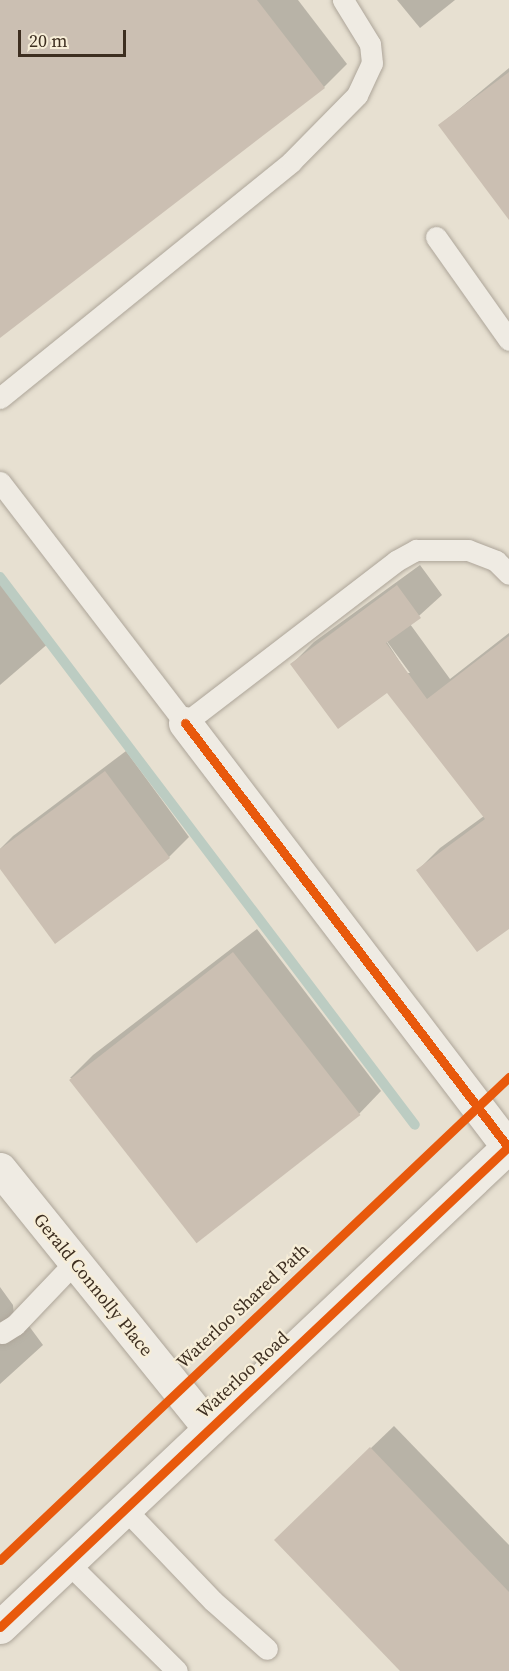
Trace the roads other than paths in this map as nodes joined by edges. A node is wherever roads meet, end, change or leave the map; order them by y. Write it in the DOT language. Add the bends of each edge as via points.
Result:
graph roads {
  1 [pos="343,0"];
  2 [pos="436,237"];
  3 [pos="509,340"];
  4 [pos="0,398"];
  5 [pos="0,482"];
  6 [pos="509,574"];
  7 [pos="185,723"];
  8 [pos="508,1146"];
  9 [pos="0,1169"];
  10 [pos="74,1263"];
  11 [pos="2,1333"];
  12 [pos="210,1429"];
  13 [pos="125,1509"];
  14 [pos="68,1563"];
  15 [pos="0,1627"];
  16 [pos="267,1649"];
  17 [pos="177,1671"];
  1 -- 4 [label="lane" via="370,44 372,63 357,94 291,162"];
  2 -- 3 [label="lane"];
  5 -- 7 [label="lane"];
  6 -- 7 [label="lane" via="496,561 468,550 416,550 396,561"];
  7 -- 8 [label="street"];
  8 -- 12 [label="street, Waterloo Road"];
  9 -- 10 [label="street, Gerald Connolly Place"];
  10 -- 11 [label="lane" via="15,1325"];
  10 -- 12 [label="street, Gerald Connolly Place"];
  12 -- 13 [label="street, Waterloo Road"];
  13 -- 14 [label="street, Waterloo Road"];
  13 -- 16 [label="lane" via="213,1600"];
  14 -- 15 [label="street, Waterloo Road"];
  14 -- 17 [label="lane"];
}
